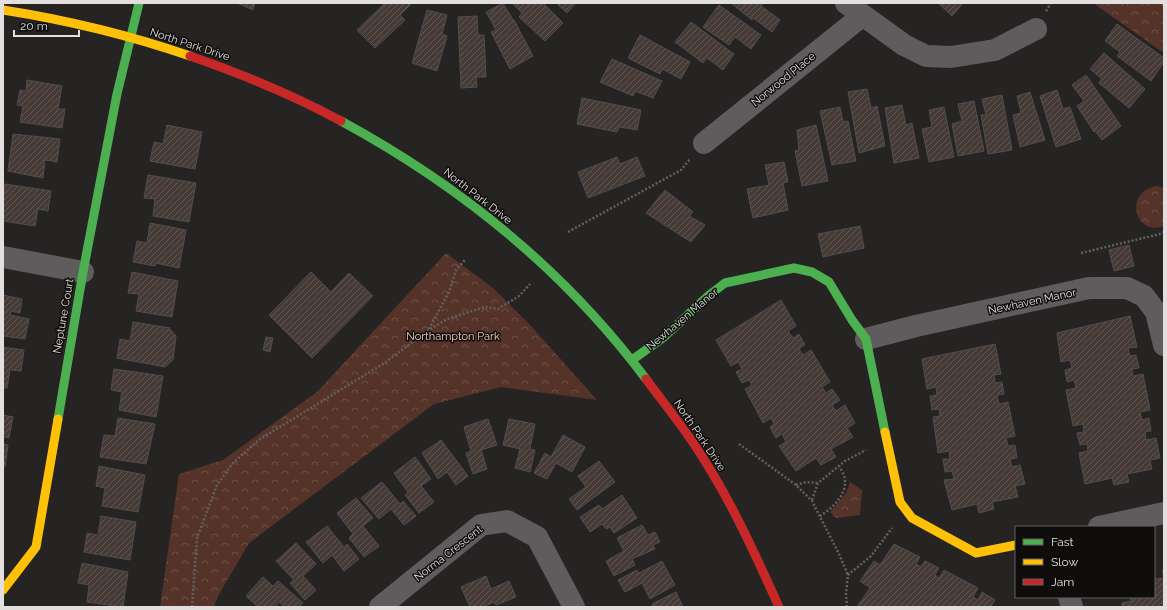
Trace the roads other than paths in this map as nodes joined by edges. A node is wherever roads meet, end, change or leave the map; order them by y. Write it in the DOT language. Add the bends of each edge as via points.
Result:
graph roads {
  1 [pos="139,3"];
  2 [pos="854,9"];
  3 [pos="3,10"];
  4 [pos="1036,29"];
  5 [pos="131,37"];
  6 [pos="704,143"];
  7 [pos="3,258"];
  8 [pos="83,272"];
  9 [pos="866,339"];
  10 [pos="1164,346"];
  11 [pos="632,360"];
  12 [pos="1164,513"];
  13 [pos="1104,526"];
  14 [pos="1015,545"];
  15 [pos="3,590"];
  16 [pos="380,607"];
  17 [pos="574,607"];
  18 [pos="779,607"];
  1 -- 5 [label="street, Neptune Court"];
  2 -- 4 [label="street" via="904,45 926,56 951,57 995,50"];
  2 -- 6 [label="street, Norwood Place"];
  3 -- 5 [label="street, North Park Drive"];
  5 -- 8 [label="street, Neptune Court" via="117,94"];
  5 -- 11 [label="street, North Park Drive" via="250,77 356,127 403,155 497,224 591,312"];
  7 -- 8 [label="street"];
  8 -- 15 [label="street, Neptune Court" via="36,547"];
  9 -- 10 [label="street, Newhaven Manor" via="1089,288 1126,288 1144,296 1156,312"];
  9 -- 11 [label="street, Newhaven Manor" via="829,282 812,272 794,268 725,283 664,337"];
  9 -- 14 [label="street, Newhaven Manor" via="900,502 905,510 912,518 976,553"];
  11 -- 18 [label="street, North Park Drive" via="708,466 740,522"];
  12 -- 13 [label="street"];
  16 -- 17 [label="street, Norma Crescent" via="481,526 507,520 537,537"];
}
